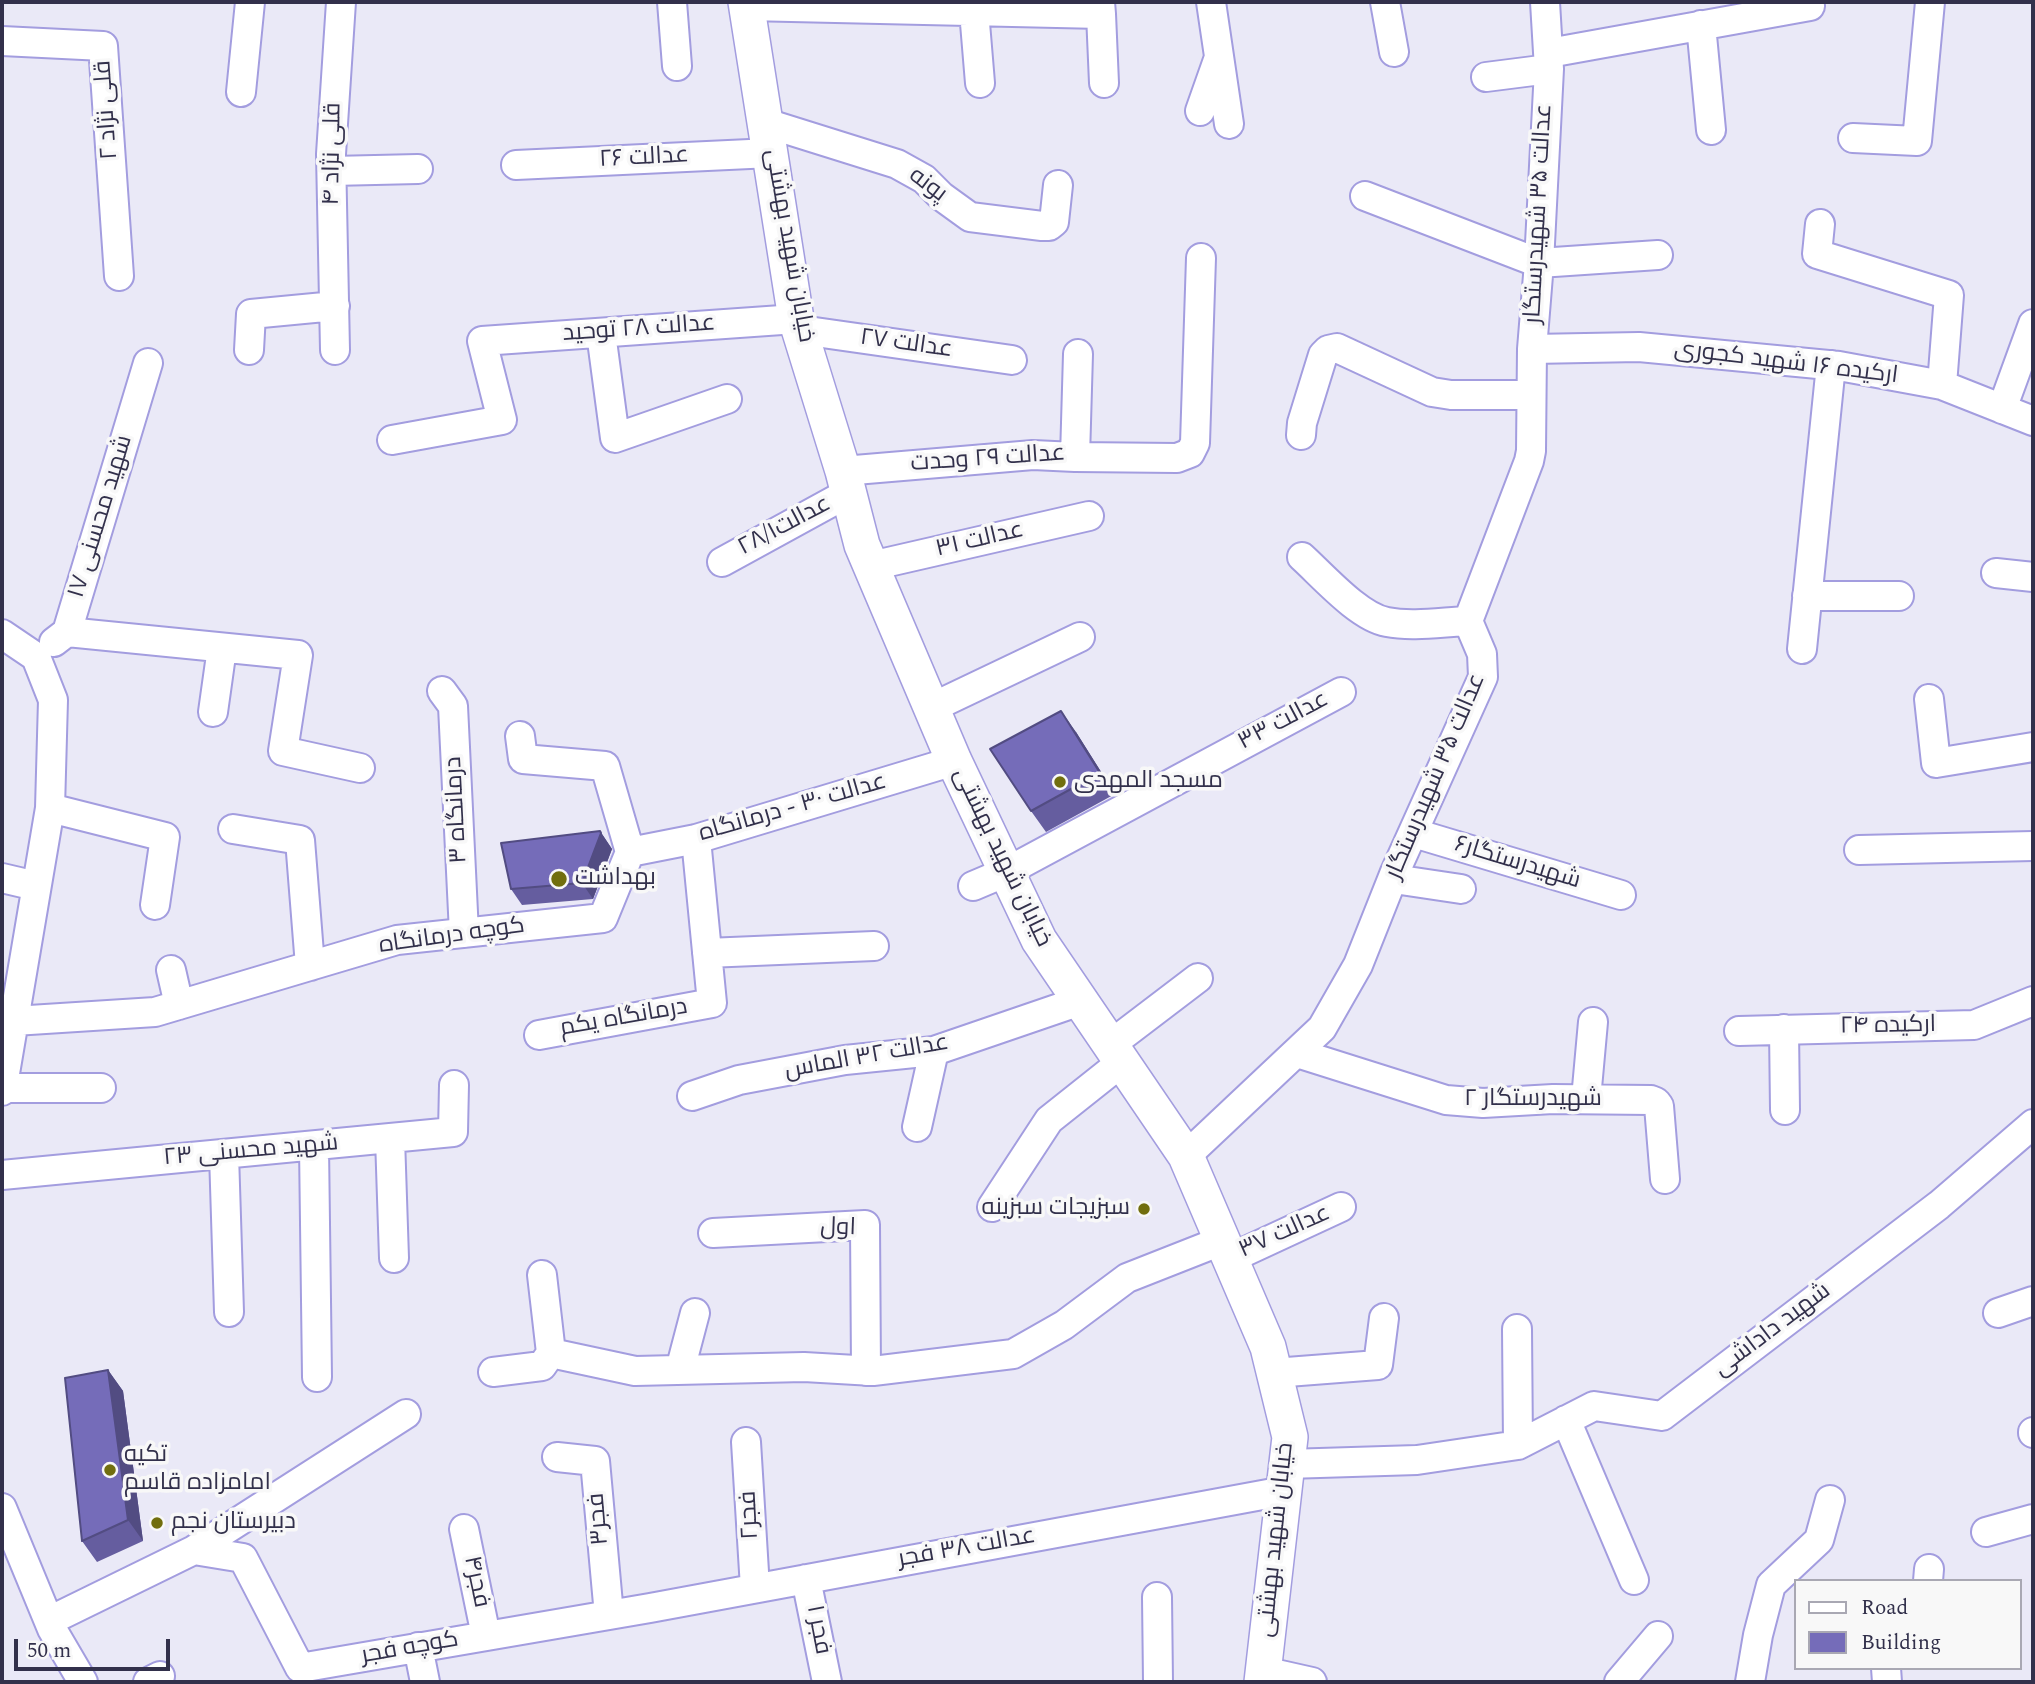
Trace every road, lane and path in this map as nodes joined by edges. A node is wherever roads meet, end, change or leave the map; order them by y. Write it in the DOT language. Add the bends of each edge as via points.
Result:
graph roads {
  1 [pos="250,2"];
  2 [pos="341,2"];
  3 [pos="672,2"];
  4 [pos="1211,2"];
  5 [pos="1385,2"];
  6 [pos="1545,2"];
  7 [pos="1930,2"];
  8 [pos="747,4"];
  9 [pos="1810,6"];
  10 [pos="1101,8"];
  11 [pos="974,11"];
  12 [pos="1701,25"];
  13 [pos="2,41"];
  14 [pos="1394,52"];
  15 [pos="1219,57"];
  16 [pos="1549,61"];
  17 [pos="677,66"];
  18 [pos="1486,77"];
  19 [pos="979,83"];
  20 [pos="1104,83"];
  21 [pos="241,92"];
  22 [pos="1200,111"];
  23 [pos="1229,124"];
  24 [pos="1712,130"];
  25 [pos="769,138"];
  26 [pos="1853,138"];
  27 [pos="516,165"];
  28 [pos="418,169"];
  29 [pos="332,171"];
  30 [pos="1058,186"];
  31 [pos="1365,195"];
  32 [pos="1820,224"];
  33 [pos="1658,255"];
  34 [pos="1201,258"];
  35 [pos="1539,263"];
  36 [pos="119,276"];
  37 [pos="335,306"];
  38 [pos="2033,324"];
  39 [pos="799,325"];
  40 [pos="601,333"];
  41 [pos="1532,349"];
  42 [pos="249,350"];
  43 [pos="335,350"];
  44 [pos="1077,354"];
  45 [pos="1012,360"];
  46 [pos="148,363"];
  47 [pos="1831,365"];
  48 [pos="1942,385"];
  49 [pos="1531,396"];
  50 [pos="727,399"];
  51 [pos="2002,409"];
  52 [pos="2033,421"];
  53 [pos="1301,435"];
  54 [pos="392,440"];
  55 [pos="1075,457"];
  56 [pos="846,482"];
  57 [pos="1088,516"];
  58 [pos="1302,557"];
  59 [pos="722,562"];
  60 [pos="871,566"];
  61 [pos="1996,573"];
  62 [pos="2033,577"];
  63 [pos="1899,596"];
  64 [pos="1807,597"];
  65 [pos="1468,621"];
  66 [pos="66,632"];
  67 [pos="2,634"];
  68 [pos="1080,637"];
  69 [pos="222,648"];
  70 [pos="1802,649"];
  71 [pos="36,657"];
  72 [pos="442,691"];
  73 [pos="1341,692"];
  74 [pos="1928,699"];
  75 [pos="931,708"];
  76 [pos="213,712"];
  77 [pos="520,736"];
  78 [pos="2033,747"];
  79 [pos="954,761"];
  80 [pos="360,768"];
  81 [pos="50,808"];
  82 [pos="233,829"];
  83 [pos="1414,833"];
  84 [pos="696,839"];
  85 [pos="2033,846"];
  86 [pos="1859,850"];
  87 [pos="630,852"];
  88 [pos="1006,872"];
  89 [pos="2,878"];
  90 [pos="1394,879"];
  91 [pos="36,886"];
  92 [pos="973,886"];
  93 [pos="1461,889"];
  94 [pos="1621,895"];
  95 [pos="155,905"];
  96 [pos="464,933"];
  97 [pos="874,946"];
  98 [pos="707,953"];
  99 [pos="310,966"];
  100 [pos="171,970"];
  101 [pos="1198,978"];
  102 [pos="1080,1001"];
  103 [pos="2033,1001"];
  104 [pos="167,1009"];
  105 [pos="1593,1022"];
  106 [pos="1784,1030"];
  107 [pos="1739,1031"];
  108 [pos="9,1033"];
  109 [pos="539,1035"];
  110 [pos="934,1051"];
  111 [pos="1297,1053"];
  112 [pos="1116,1054"];
  113 [pos="454,1085"];
  114 [pos="101,1088"];
  115 [pos="2,1089"];
  116 [pos="692,1096"];
  117 [pos="1586,1099"];
  118 [pos="1785,1110"];
  119 [pos="2033,1124"];
  120 [pos="917,1127"];
  121 [pos="390,1138"];
  122 [pos="314,1146"];
  123 [pos="224,1154"];
  124 [pos="1186,1156"];
  125 [pos="2,1175"];
  126 [pos="1665,1180"];
  127 [pos="992,1207"];
  128 [pos="1341,1207"];
  129 [pos="713,1233"];
  130 [pos="1225,1250"];
  131 [pos="394,1258"];
  132 [pos="542,1275"];
  133 [pos="2033,1301"];
  134 [pos="229,1312"];
  135 [pos="695,1313"];
  136 [pos="1998,1313"];
  137 [pos="1384,1318"];
  138 [pos="1517,1329"];
  139 [pos="551,1353"];
  140 [pos="680,1370"];
  141 [pos="866,1370"];
  142 [pos="493,1372"];
  143 [pos="1274,1373"];
  144 [pos="317,1377"];
  145 [pos="1594,1406"];
  146 [pos="406,1414"];
  147 [pos="1566,1420"];
  148 [pos="747,1442"];
  149 [pos="1518,1445"];
  150 [pos="557,1457"];
  151 [pos="1285,1478"];
  152 [pos="1830,1500"];
  153 [pos="2,1508"];
  154 [pos="2033,1519"];
  155 [pos="464,1529"];
  156 [pos="1986,1532"];
  157 [pos="194,1549"];
  158 [pos="806,1579"];
  159 [pos="1634,1580"];
  160 [pos="755,1588"];
  161 [pos="1157,1597"];
  162 [pos="650,1608"];
  163 [pos="608,1615"];
  164 [pos="49,1621"];
  165 [pos="486,1636"];
  166 [pos="1658,1636"];
  167 [pos="418,1647"];
  168 [pos="1263,1677"];
  169 [pos="83,1682"];
  170 [pos="425,1682"];
  171 [pos="827,1682"];
  172 [pos="1157,1682"];
  173 [pos="1312,1682"];
  174 [pos="1619,1682"];
  175 [pos="1751,1682"];
  1 -- 21 [label="street"];
  2 -- 29 [label="street, قلی نژاد ۴"];
  3 -- 17 [label="street"];
  4 -- 15 [label="street"];
  5 -- 14 [label="street"];
  6 -- 16 [label="street, عدالت ۳۵ شهیدرستگار"];
  7 -- 26 [label="street" via="1917,141"];
  8 -- 11 [label="street"];
  8 -- 25 [label="main road, خیابان شهید بهشتی"];
  9 -- 12 [label="street"];
  10 -- 11 [label="street"];
  10 -- 20 [label="street"];
  11 -- 19 [label="street"];
  12 -- 16 [label="street"];
  12 -- 24 [label="street"];
  13 -- 36 [label="street, قلی نژاد ۲" via="103,46"];
  15 -- 22 [label="street"];
  15 -- 23 [label="street"];
  16 -- 18 [label="street"];
  16 -- 35 [label="street, عدالت ۳۵ شهیدرستگار"];
  25 -- 27 [label="street, عدالت ۲۶"];
  25 -- 30 [label="street, پونه" via="897,164 924,179 970,217 1049,226 1054,222"];
  25 -- 39 [label="main road, خیابان شهید بهشتی"];
  28 -- 29 [label="street"];
  29 -- 37 [label="street, قلی نژاد ۴"];
  31 -- 35 [label="street"];
  32 -- 48 [label="street" via="1817,254 1949,295"];
  33 -- 35 [label="street"];
  34 -- 55 [label="street" via="1195,443 1190,453 1177,458"];
  35 -- 41 [label="street, عدالت ۳۵ شهیدرستگار"];
  37 -- 42 [label="street" via="251,314"];
  37 -- 43 [label="street, قلی نژاد ۴"];
  38 -- 51 [label="street"];
  39 -- 40 [label="street, عدالت ۲۸ توحید"];
  39 -- 45 [label="street, عدالت ۲۷"];
  39 -- 56 [label="main road, خیابان شهید بهشتی"];
  40 -- 50 [label="street" via="615,438"];
  40 -- 54 [label="street, عدالت ۲۸ توحید" via="482,341 502,420"];
  41 -- 47 [label="street, ارکیده ۱۶ شهید کجوری" via="1639,347"];
  41 -- 49 [label="street, عدالت ۳۵ شهیدرستگار"];
  44 -- 55 [label="street, عدالت ۲۹ وحدت"];
  46 -- 66 [label="street, شهید محسنی ۱۷"];
  47 -- 48 [label="street, ارکیده ۱۶ شهید کجوری"];
  47 -- 64 [label="street"];
  48 -- 51 [label="street, ارکیده ۱۶ شهید کجوری"];
  49 -- 53 [label="street" via="1432,392 1337,348 1323,355"];
  49 -- 65 [label="street, عدالت ۳۵ شهیدرستگار" via="1529,461"];
  51 -- 52 [label="street, ارکیده ۱۶ شهید کجوری"];
  55 -- 56 [label="street, عدالت ۲۹ وحدت" via="1033,455"];
  56 -- 59 [label="street, عدالت۲۸/۱"];
  56 -- 60 [label="main road, خیابان شهید بهشتی"];
  57 -- 60 [label="street, عدالت ۳۱"];
  58 -- 65 [label="street" via="1372,618 1398,624"];
  60 -- 75 [label="main road, خیابان شهید بهشتی"];
  61 -- 62 [label="street"];
  63 -- 64 [label="street"];
  64 -- 70 [label="street"];
  65 -- 83 [label="street, عدالت ۳۵ شهیدرستگار" via="1482,654 1483,677"];
  66 -- 69 [label="street"];
  66 -- 71 [label="street, شهید محسنی ۱۷"];
  67 -- 71 [label="street"];
  68 -- 75 [label="street"];
  69 -- 76 [label="street"];
  69 -- 80 [label="street" via="298,655 283,751"];
  71 -- 81 [label="street" via="53,700"];
  72 -- 96 [label="street, درمانگاه ۳" via="453,706"];
  73 -- 88 [label="street, عدالت ۳۳"];
  74 -- 78 [label="street" via="1936,763"];
  75 -- 79 [label="main road, خیابان شهید بهشتی"];
  77 -- 87 [label="street" via="523,759 605,766"];
  79 -- 84 [label="street, عدالت ۳۰ - درمانگاه"];
  79 -- 88 [label="main road, خیابان شهید بهشتی"];
  81 -- 91 [label="street"];
  81 -- 95 [label="street" via="165,837"];
  82 -- 99 [label="street" via="300,840"];
  83 -- 90 [label="street, عدالت ۳۵ شهیدرستگار"];
  83 -- 94 [label="street, شهیدرستگار۶"];
  84 -- 87 [label="street, عدالت ۳۰ - درمانگاه"];
  84 -- 98 [label="street, درمانگاه یکم"];
  85 -- 86 [label="street"];
  87 -- 96 [label="street, کوچه درمانگاه" via="603,918"];
  88 -- 92 [label="street, عدالت ۳۳"];
  88 -- 102 [label="main road, خیابان شهید بهشتی" via="1039,940"];
  89 -- 91 [label="street"];
  90 -- 93 [label="street"];
  90 -- 111 [label="street, عدالت ۳۵ شهیدرستگار" via="1358,965 1321,1028"];
  91 -- 108 [label="street"];
  96 -- 99 [label="street, کوچه درمانگاه" via="397,940"];
  97 -- 98 [label="street"];
  98 -- 109 [label="street, درمانگاه یکم" via="712,1003"];
  99 -- 104 [label="street, کوچه درمانگاه"];
  100 -- 104 [label="street"];
  101 -- 112 [label="street"];
  102 -- 110 [label="street, عدالت ۳۲ الماس"];
  102 -- 112 [label="main road, خیابان شهید بهشتی"];
  103 -- 106 [label="street, ارکیده ۲۴" via="1974,1025"];
  104 -- 108 [label="street, کوچه درمانگاه"];
  105 -- 117 [label="street"];
  106 -- 107 [label="street, ارکیده ۲۴"];
  106 -- 118 [label="street"];
  108 -- 115 [label="street"];
  110 -- 116 [label="street, عدالت ۳۲ الماس" via="845,1060 739,1080"];
  110 -- 120 [label="street"];
  111 -- 117 [label="street, شهیدرستگار ۲" via="1447,1100"];
  111 -- 124 [label="street, عدالت ۳۵ شهیدرستگار"];
  112 -- 124 [label="main road, خیابان شهید بهشتی"];
  112 -- 127 [label="street" via="1049,1120"];
  113 -- 121 [label="street, شهید محسنی ۲۳" via="453,1132"];
  114 -- 115 [label="street"];
  117 -- 126 [label="street, شهیدرستگار ۲" via="1656,1102"];
  119 -- 145 [label="street, شهید داداشی" via="1939,1205 1662,1416"];
  121 -- 122 [label="street, شهید محسنی ۲۳"];
  121 -- 131 [label="street"];
  122 -- 123 [label="street, شهید محسنی ۲۳"];
  122 -- 144 [label="street"];
  123 -- 125 [label="street, شهید محسنی ۲۳"];
  123 -- 134 [label="street"];
  124 -- 130 [label="main road, خیابان شهید بهشتی"];
  128 -- 130 [label="street, عدالت ۳۷"];
  129 -- 141 [label="street, اول" via="865,1225"];
  130 -- 141 [label="street, عدالت ۳۷" via="1127,1278 1064,1325 1013,1354"];
  130 -- 143 [label="main road, خیابان شهید بهشتی" via="1268,1347"];
  132 -- 139 [label="street"];
  133 -- 136 [label="street"];
  135 -- 140 [label="street"];
  137 -- 143 [label="street" via="1378,1365"];
  138 -- 149 [label="street"];
  139 -- 140 [label="street, عدالت ۳۷" via="635,1371"];
  139 -- 142 [label="street" via="542,1366"];
  140 -- 141 [label="street, عدالت ۳۷"];
  143 -- 151 [label="main road, خیابان شهید بهشتی" via="1290,1437"];
  145 -- 147 [label="street, عدالت ۳۸ فجر"];
  146 -- 157 [label="street"];
  147 -- 149 [label="street, عدالت ۳۸ فجر"];
  147 -- 159 [label="street"];
  148 -- 160 [label="street, فجر۲"];
  149 -- 151 [label="street, عدالت ۳۸ فجر"];
  150 -- 163 [label="street, فجر۳" via="595,1461"];
  151 -- 158 [label="street, عدالت ۳۸ فجر"];
  151 -- 168 [label="main road, خیابان شهید بهشتی"];
  152 -- 175 [label="street" via="1819,1540 1771,1585"];
  153 -- 164 [label="street"];
  154 -- 156 [label="street"];
  155 -- 165 [label="street, فجر۴"];
  157 -- 164 [label="street"];
  157 -- 167 [label="street, کوچه فجر" via="243,1559 300,1668"];
  158 -- 160 [label="street, عدالت ۳۸ فجر"];
  158 -- 171 [label="street, فجر ۱"];
  160 -- 162 [label="street, عدالت ۳۸ فجر"];
  161 -- 172 [label="street"];
  162 -- 163 [label="street, کوچه فجر"];
  163 -- 165 [label="street, کوچه فجر"];
  164 -- 169 [label="street"];
  165 -- 167 [label="street, کوچه فجر"];
  166 -- 174 [label="street"];
  167 -- 170 [label="street"];
  168 -- 173 [label="street"];
}
